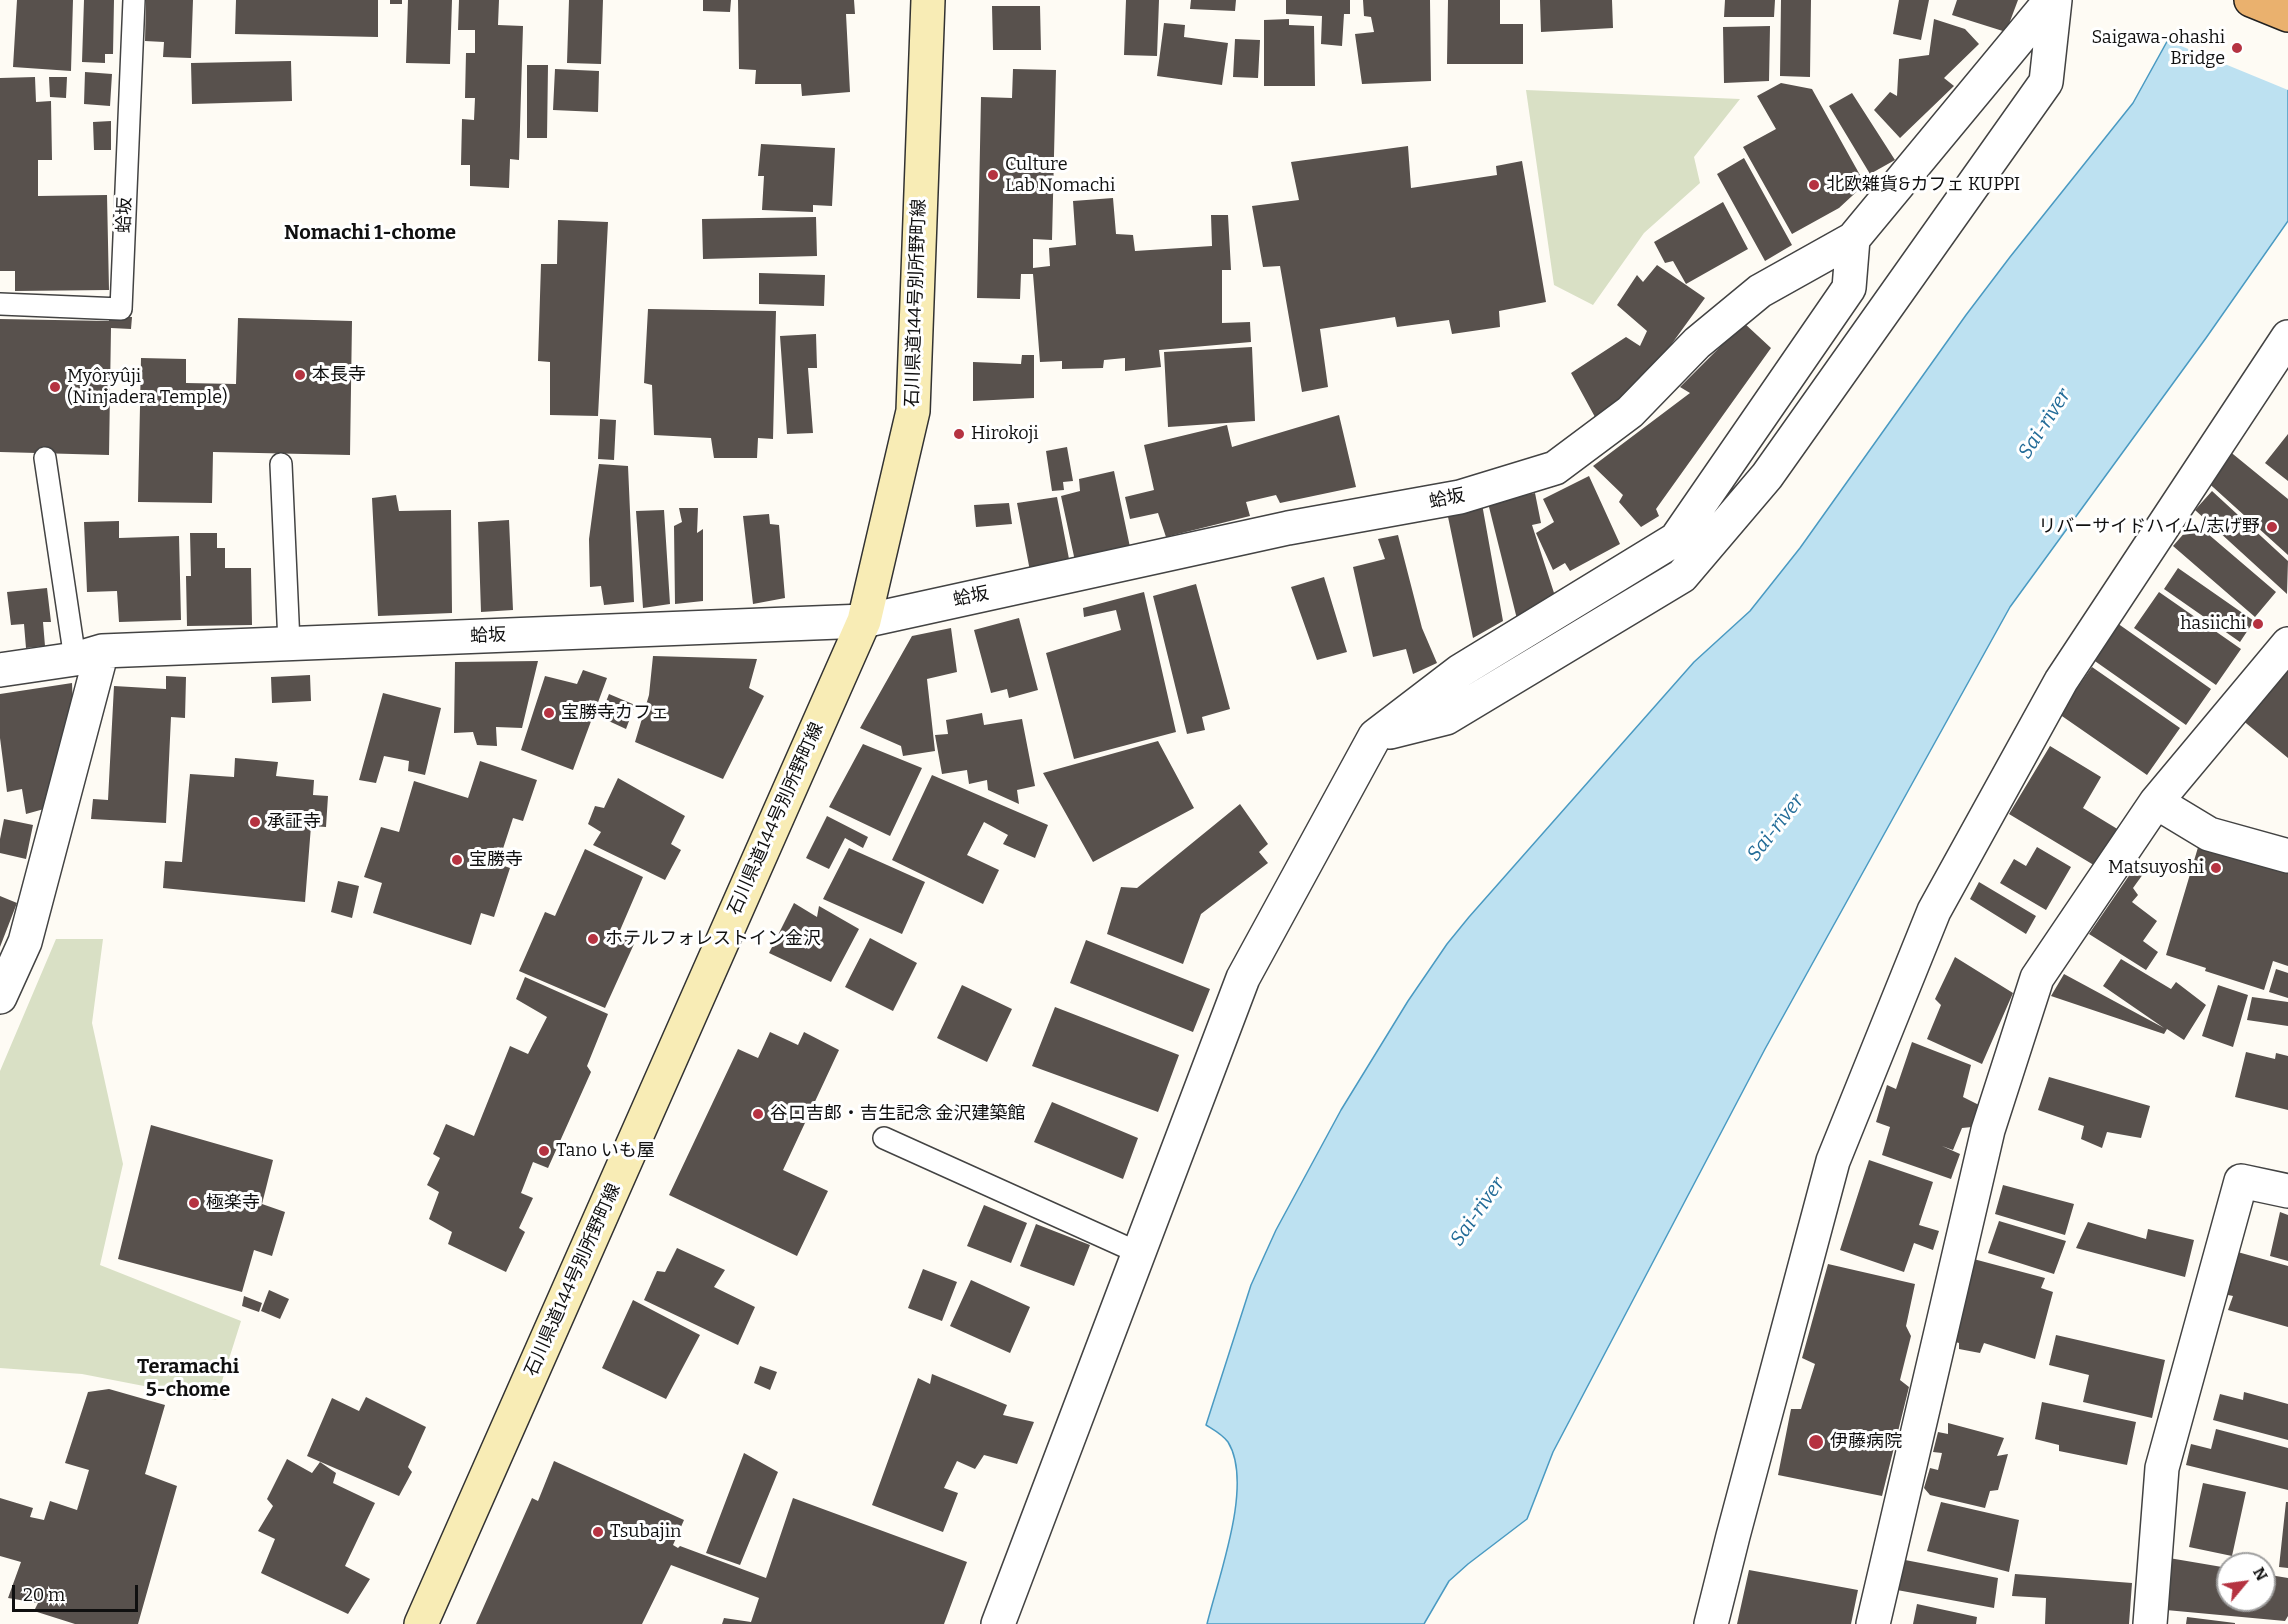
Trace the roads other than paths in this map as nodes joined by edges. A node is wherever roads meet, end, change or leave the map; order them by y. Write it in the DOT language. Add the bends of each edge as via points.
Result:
graph roads {
  1 [pos="134,0"];
  2 [pos="928,0"];
  3 [pos="2053,0"];
  4 [pos="2250,0"];
  5 [pos="2288,15"];
  6 [pos="1853,239"];
  7 [pos="0,304"];
  8 [pos="2288,336"];
  9 [pos="45,458"];
  10 [pos="282,464"];
  11 [pos="864,621"];
  12 [pos="289,643"];
  13 [pos="2288,644"];
  14 [pos="88,655"];
  15 [pos="0,670"];
  16 [pos="1375,736"];
  17 [pos="2156,802"];
  18 [pos="2288,856"];
  19 [pos="0,997"];
  20 [pos="884,1138"];
  21 [pos="2288,1191"];
  22 [pos="1139,1253"];
  23 [pos="421,1624"];
  24 [pos="998,1624"];
  25 [pos="1711,1624"];
  26 [pos="1873,1624"];
  27 [pos="2150,1624"];
  1 -- 7 [label="lane, 蛤坂" via="121,309"];
  2 -- 11 [label="main road, 石川県道144号別所野町線" via="913,411"];
  3 -- 6 [label="street"];
  3 -- 16 [label="street" via="2046,82 1767,476 1682,576 1446,718"];
  4 -- 5 [label="highway"];
  6 -- 11 [label="street, 蛤坂" via="1760,291 1697,343 1630,412 1556,468 1460,497 1288,528"];
  6 -- 16 [label="street" via="1849,288 1676,539 1460,671"];
  8 -- 25 [label="street" via="2061,681 1934,911 1833,1161"];
  9 -- 14 [label="lane"];
  10 -- 12 [label="lane"];
  11 -- 12 [label="street, 蛤坂"];
  11 -- 23 [label="main road, 石川県道144号別所野町線"];
  12 -- 14 [label="street, 蛤坂"];
  13 -- 17 [label="street"];
  14 -- 15 [label="street, 蛤坂"];
  14 -- 19 [label="street" via="25,942"];
  16 -- 22 [label="street" via="1243,978"];
  17 -- 18 [label="street" via="2209,834"];
  17 -- 26 [label="street" via="2037,978 1988,1130"];
  20 -- 22 [label="lane"];
  21 -- 27 [label="street" via="2241,1181 2162,1468"];
  22 -- 24 [label="street"];
}
